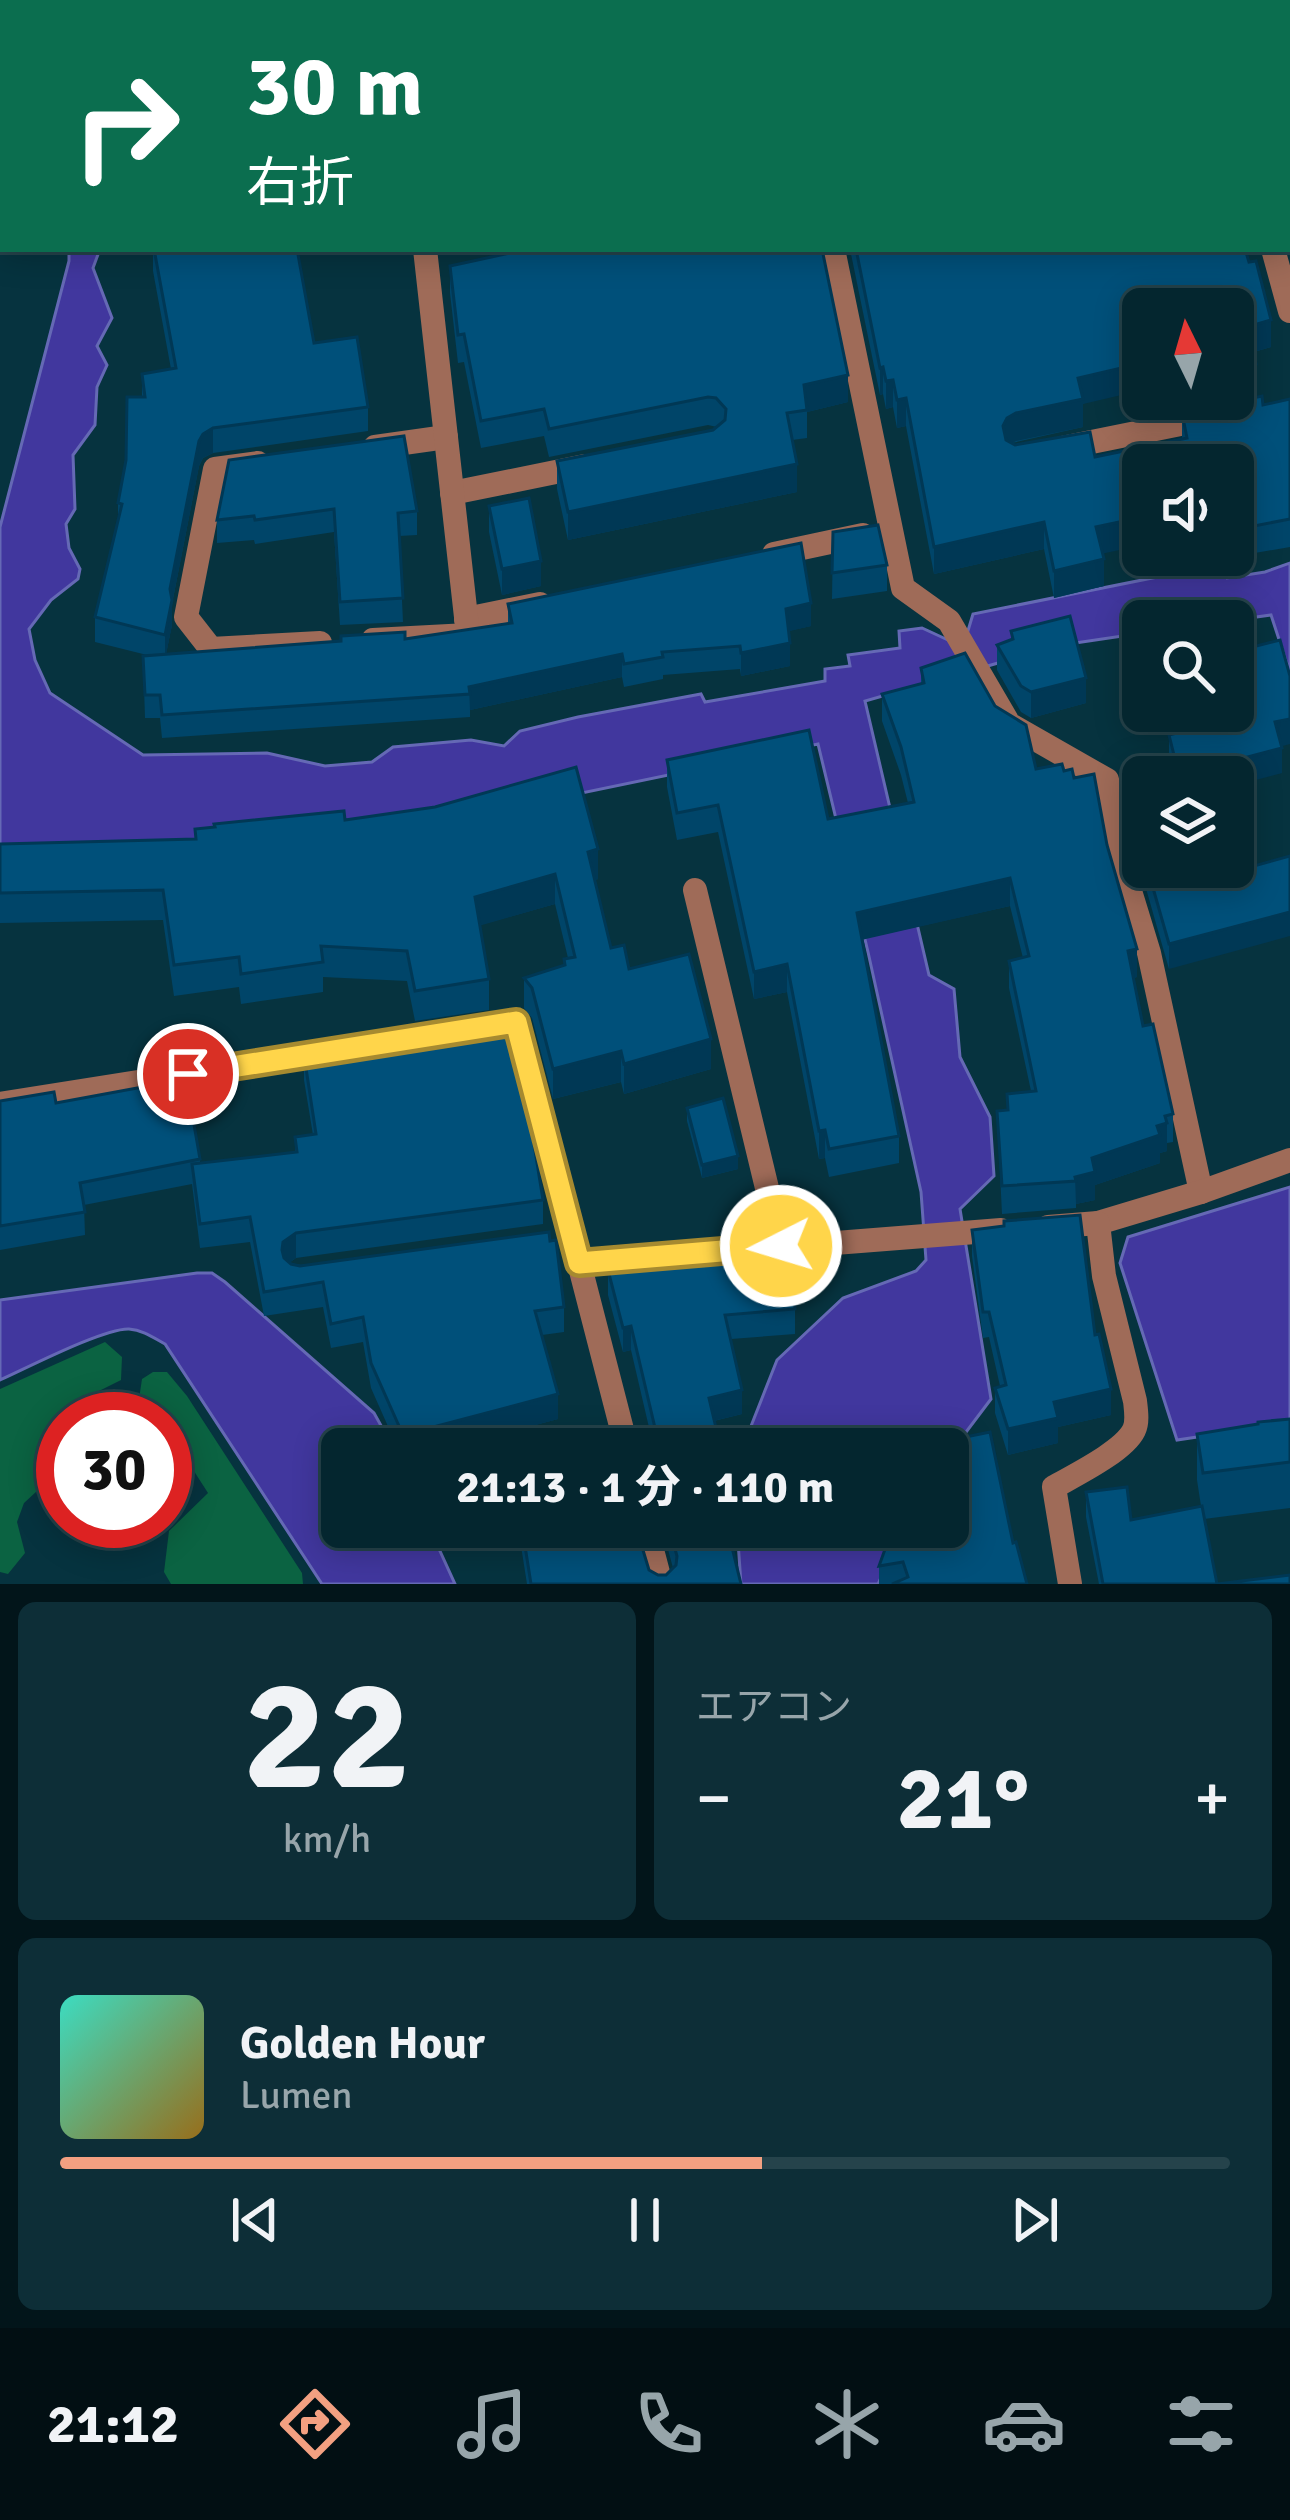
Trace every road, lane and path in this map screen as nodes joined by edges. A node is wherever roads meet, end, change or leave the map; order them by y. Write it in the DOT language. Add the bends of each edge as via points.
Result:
graph roads {
  1 [pos="425,252"];
  2 [pos="834,252"];
  3 [pos="1274,252"];
  4 [pos="1290,311"];
  5 [pos="1198,420"];
  6 [pos="446,436"];
  7 [pos="354,450"];
  8 [pos="1041,453"];
  9 [pos="285,459"];
  10 [pos="616,460"];
  11 [pos="452,493"];
  12 [pos="891,530"];
  13 [pos="757,558"];
  14 [pos="556,600"];
  15 [pos="466,619"];
  16 [pos="695,890"];
  17 [pos="446,1033"];
  18 [pos="352,1048"];
  19 [pos="0,1104"];
  20 [pos="1290,1160"];
  21 [pos="1201,1192"];
  22 [pos="1098,1222"];
  23 [pos="781,1246"];
  24 [pos="579,1263"];
  25 [pos="621,1428"];
  26 [pos="652,1548"];
  27 [pos="661,1584"];
  28 [pos="1070,1584"];
  1 -- 6 [label="street"];
  2 -- 12 [label="street"];
  3 -- 4 [label="street"];
  5 -- 8 [label="street"];
  6 -- 7 [label="street"];
  6 -- 11 [label="street"];
  9 -- 15 [label="street" via="215,469 186,617 212,649 468,635"];
  10 -- 11 [label="street"];
  11 -- 15 [label="street"];
  12 -- 13 [label="street"];
  12 -- 21 [label="street" via="903,588 949,621 1009,724 1107,780"];
  14 -- 15 [label="street"];
  16 -- 23 [label="street"];
  17 -- 24 [label="street" via="516,1022 560,1239"];
  18 -- 19 [label="street"];
  20 -- 21 [label="street"];
  21 -- 22 [label="street"];
  22 -- 23 [label="street"];
  22 -- 28 [label="street" via="1136,1420 1120,1446 1054,1487"];
  23 -- 24 [label="street"];
  24 -- 25 [label="street"];
  26 -- 27 [label="street"];
}
